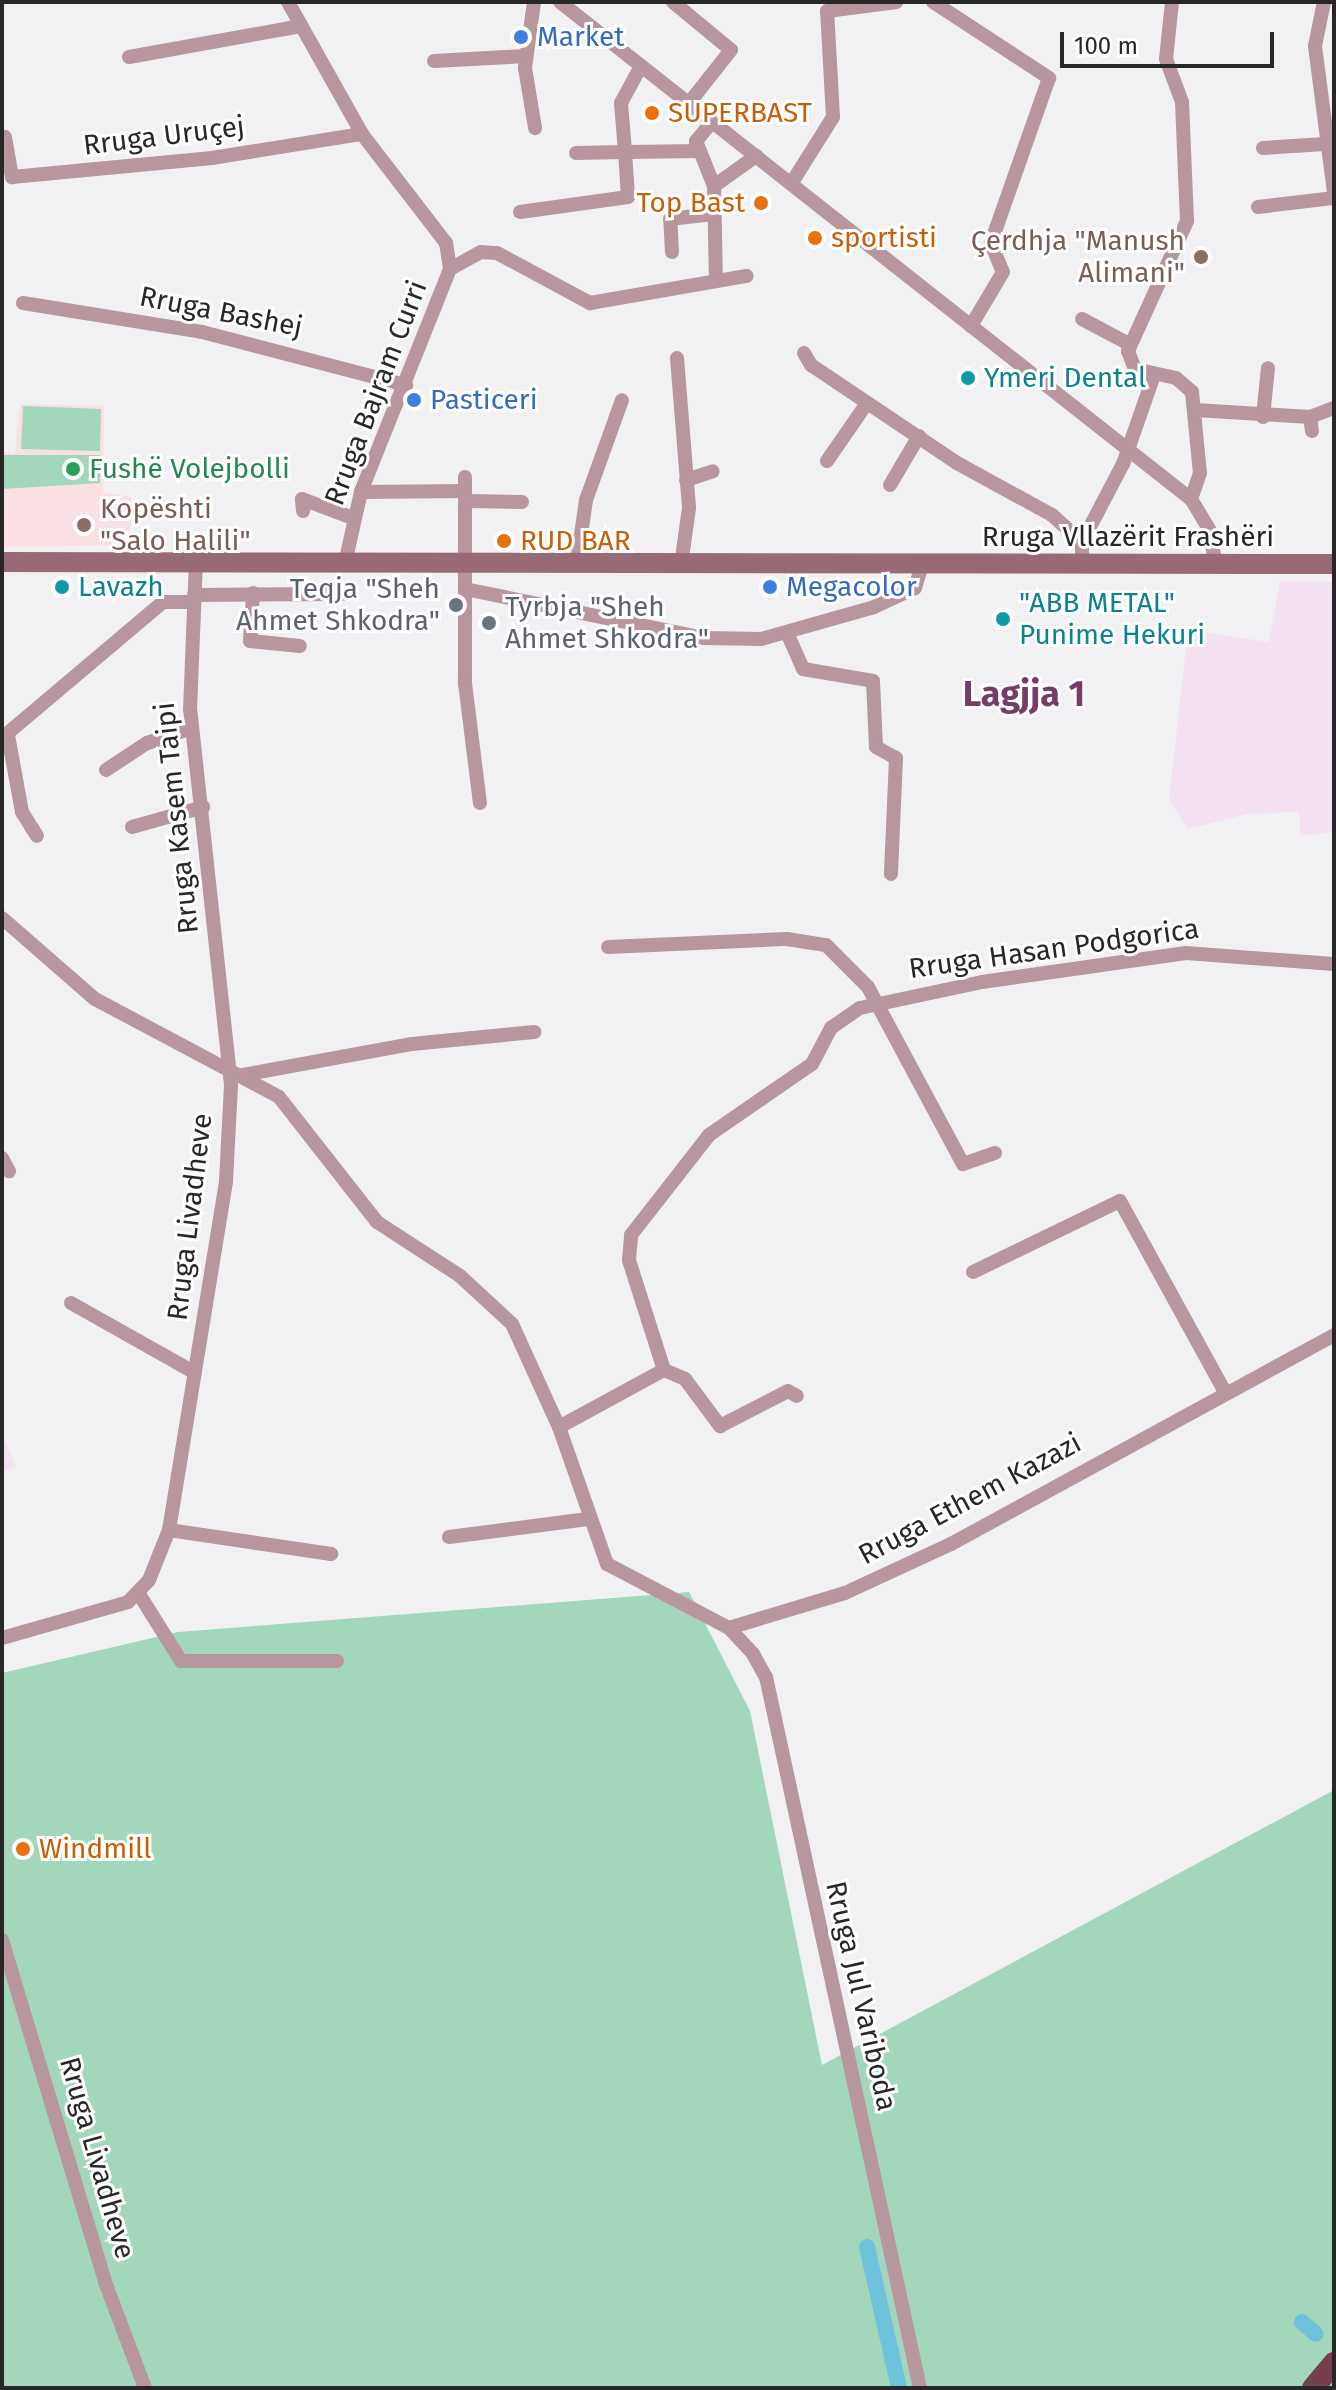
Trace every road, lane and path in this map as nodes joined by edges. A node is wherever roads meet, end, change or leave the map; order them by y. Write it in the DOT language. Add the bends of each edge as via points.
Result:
graph roads {
  1 [pos="288,2"];
  2 [pos="534,2"];
  3 [pos="560,2"];
  4 [pos="673,2"];
  5 [pos="896,2"];
  6 [pos="933,2"];
  7 [pos="1172,2"];
  8 [pos="1324,2"];
  9 [pos="301,26"];
  10 [pos="526,56"];
  11 [pos="129,57"];
  12 [pos="434,61"];
  13 [pos="641,66"];
  14 [pos="689,103"];
  15 [pos="712,122"];
  16 [pos="535,128"];
  17 [pos="362,134"];
  18 [pos="5,137"];
  19 [pos="1325,144"];
  20 [pos="1263,148"];
  21 [pos="700,151"];
  22 [pos="625,152"];
  23 [pos="576,153"];
  24 [pos="756,156"];
  25 [pos="791,184"];
  26 [pos="714,186"];
  27 [pos="1333,190"];
  28 [pos="1258,207"];
  29 [pos="520,212"];
  30 [pos="713,214"];
  31 [pos="672,252"];
  32 [pos="450,269"];
  33 [pos="747,276"];
  34 [pos="716,281"];
  35 [pos="23,303"];
  36 [pos="1082,319"];
  37 [pos="971,326"];
  38 [pos="1129,344"];
  39 [pos="804,353"];
  40 [pos="677,358"];
  41 [pos="1268,368"];
  42 [pos="1154,375"];
  43 [pos="406,385"];
  44 [pos="622,400"];
  45 [pos="867,403"];
  46 [pos="1334,408"];
  47 [pos="1196,410"];
  48 [pos="1263,417"];
  49 [pos="919,436"];
  50 [pos="1127,450"];
  51 [pos="827,461"];
  52 [pos="713,471"];
  53 [pos="686,480"];
  54 [pos="890,485"];
  55 [pos="465,490"];
  56 [pos="361,492"];
  57 [pos="1191,499"];
  58 [pos="522,502"];
  59 [pos="303,511"];
  60 [pos="353,518"];
  61 [pos="1082,542"];
  62 [pos="2,562"];
  63 [pos="467,562"];
  64 [pos="577,562"];
  65 [pos="196,563"];
  66 [pos="345,563"];
  67 [pos="1334,564"];
  68 [pos="681,565"];
  69 [pos="922,565"];
  70 [pos="1082,565"];
  71 [pos="1216,565"];
  72 [pos="470,590"];
  73 [pos="253,593"];
  74 [pos="342,594"];
  75 [pos="194,598"];
  76 [pos="788,635"];
  77 [pos="300,646"];
  78 [pos="192,728"];
  79 [pos="5,737"];
  80 [pos="106,770"];
  81 [pos="480,803"];
  82 [pos="203,807"];
  83 [pos="132,827"];
  84 [pos="37,836"];
  85 [pos="891,874"];
  86 [pos="2,918"];
  87 [pos="608,947"];
  88 [pos="1334,964"];
  89 [pos="876,1000"];
  90 [pos="534,1032"];
  91 [pos="236,1071"];
  92 [pos="995,1153"];
  93 [pos="973,1272"];
  94 [pos="71,1303"];
  95 [pos="1334,1335"];
  96 [pos="664,1370"];
  97 [pos="195,1373"];
  98 [pos="1225,1392"];
  99 [pos="797,1396"];
  100 [pos="559,1427"];
  101 [pos="588,1519"];
  102 [pos="169,1530"];
  103 [pos="449,1537"];
  104 [pos="331,1554"];
  105 [pos="139,1594"];
  106 [pos="729,1628"];
  107 [pos="2,1638"];
  108 [pos="337,1661"];
  109 [pos="2,1940"];
  110 [pos="1334,2363"];
  111 [pos="145,2388"];
  112 [pos="920,2388"];
  113 [pos="1313,2388"];
  1 -- 9 [label="street, Rruga Bajram Curri"];
  2 -- 10 [label="street"];
  3 -- 13 [label="street"];
  4 -- 14 [label="street" via="731,50"];
  5 -- 25 [label="street" via="827,11 833,117"];
  6 -- 37 [label="street" via="1049,78 991,243 1003,272"];
  7 -- 38 [label="street" via="1166,59 1182,102 1187,221"];
  8 -- 19 [label="street" via="1315,46"];
  9 -- 11 [label="street"];
  9 -- 17 [label="street, Rruga Bajram Curri"];
  10 -- 12 [label="street"];
  10 -- 16 [label="street"];
  13 -- 14 [label="street"];
  13 -- 22 [label="street" via="621,103"];
  14 -- 15 [label="street"];
  15 -- 21 [label="street" via="696,141"];
  15 -- 24 [label="street"];
  17 -- 18 [label="street, Rruga Uruçej" via="197,160 12,177"];
  17 -- 32 [label="street, Rruga Bajram Curri" via="446,243"];
  19 -- 20 [label="street"];
  19 -- 27 [label="street"];
  21 -- 22 [label="street"];
  21 -- 26 [label="street"];
  22 -- 23 [label="street"];
  22 -- 29 [label="street" via="622,200"];
  24 -- 25 [label="street"];
  24 -- 26 [label="street"];
  25 -- 37 [label="street"];
  26 -- 30 [label="street"];
  27 -- 28 [label="street"];
  30 -- 31 [label="street" via="670,219"];
  30 -- 34 [label="street"];
  32 -- 34 [label="street" via="481,252 497,253 590,303"];
  32 -- 43 [label="street, Rruga Bajram Curri"];
  33 -- 34 [label="street"];
  35 -- 43 [label="street, Rruga Bashej" via="202,332"];
  36 -- 38 [label="street"];
  37 -- 50 [label="street"];
  38 -- 42 [label="street" via="1135,369"];
  39 -- 45 [label="street" via="811,365"];
  40 -- 53 [label="street"];
  41 -- 48 [label="street"];
  42 -- 47 [label="street" via="1186,384"];
  42 -- 50 [label="street"];
  43 -- 56 [label="street, Rruga Bajram Curri"];
  44 -- 64 [label="street" via="581,519"];
  45 -- 49 [label="street"];
  45 -- 51 [label="street"];
  46 -- 48 [label="street" via="1311,424"];
  47 -- 48 [label="street" via="1239,407"];
  47 -- 57 [label="street" via="1200,473"];
  49 -- 54 [label="street"];
  49 -- 61 [label="street" via="1052,515"];
  50 -- 57 [label="street"];
  50 -- 61 [label="street"];
  52 -- 53 [label="street"];
  53 -- 68 [label="street"];
  55 -- 56 [label="street"];
  55 -- 58 [label="street"];
  55 -- 63 [label="street"];
  56 -- 60 [label="street, Rruga Bajram Curri"];
  57 -- 71 [label="street" via="1209,529"];
  59 -- 60 [label="street" via="302,499"];
  60 -- 66 [label="street, Rruga Bajram Curri"];
  61 -- 70 [label="street"];
  62 -- 65 [label="main road, Rruga Vllazërit Frashëri"];
  63 -- 64 [label="main road, Rruga Vllazërit Frashëri"];
  63 -- 66 [label="main road, Rruga Vllazërit Frashëri"];
  63 -- 72 [label="street"];
  64 -- 68 [label="main road, Rruga Vllazërit Frashëri"];
  65 -- 66 [label="main road, Rruga Vllazërit Frashëri"];
  65 -- 75 [label="street, Rruga Kasem Taipi"];
  67 -- 71 [label="main road, Rruga Vllazërit Frashëri"];
  68 -- 69 [label="main road, Rruga Vllazërit Frashëri"];
  69 -- 70 [label="main road, Rruga Vllazërit Frashëri"];
  69 -- 76 [label="street" via="915,588"];
  70 -- 71 [label="main road, Rruga Vllazërit Frashëri"];
  72 -- 76 [label="street" via="703,638"];
  72 -- 81 [label="street" via="465,683"];
  73 -- 74 [label="street"];
  73 -- 75 [label="street"];
  73 -- 77 [label="street" via="250,641"];
  75 -- 78 [label="street, Rruga Kasem Taipi"];
  75 -- 79 [label="street" via="163,602"];
  76 -- 85 [label="street" via="803,669 873,681 876,747 896,752"];
  78 -- 80 [label="street" via="147,743"];
  78 -- 82 [label="street, Rruga Kasem Taipi"];
  79 -- 84 [label="street" via="22,812"];
  82 -- 83 [label="street"];
  82 -- 91 [label="street, Rruga Kasem Taipi"];
  86 -- 91 [label="street" via="95,999"];
  87 -- 89 [label="street" via="808,939 826,945"];
  88 -- 89 [label="street, Rruga Hasan Podgorica" via="1186,953"];
  89 -- 92 [label="street, Rruga Hasan Podgorica" via="963,1164"];
  89 -- 96 [label="street, Rruga Hasan Podgorica" via="831,1028 812,1064 715,1128 631,1235 629,1260"];
  90 -- 91 [label="street"];
  91 -- 97 [label="street, Rruga Livadheve" via="226,1181"];
  91 -- 100 [label="street" via="299,1117 377,1222 460,1276 512,1324"];
  93 -- 98 [label="street" via="1120,1201"];
  94 -- 97 [label="street, Rruga Livadheve"];
  95 -- 98 [label="street, Rruga Ethem Kazazi"];
  96 -- 99 [label="street" via="685,1379 720,1426 788,1391"];
  96 -- 100 [label="street"];
  97 -- 102 [label="street, Rruga Livadheve"];
  98 -- 106 [label="street, Rruga Ethem Kazazi" via="951,1544 845,1593"];
  100 -- 101 [label="street"];
  101 -- 103 [label="street"];
  101 -- 106 [label="street" via="618,1576"];
  102 -- 104 [label="street"];
  102 -- 105 [label="street, Rruga Livadheve"];
  105 -- 107 [label="street" via="115,1609"];
  105 -- 108 [label="street" via="181,1661"];
  106 -- 112 [label="street, Rruga Jul Variboda" via="766,1677"];
  109 -- 111 [label="street, Rruga Livadheve" via="105,2282"];
  110 -- 113 [label="highway"];
}
